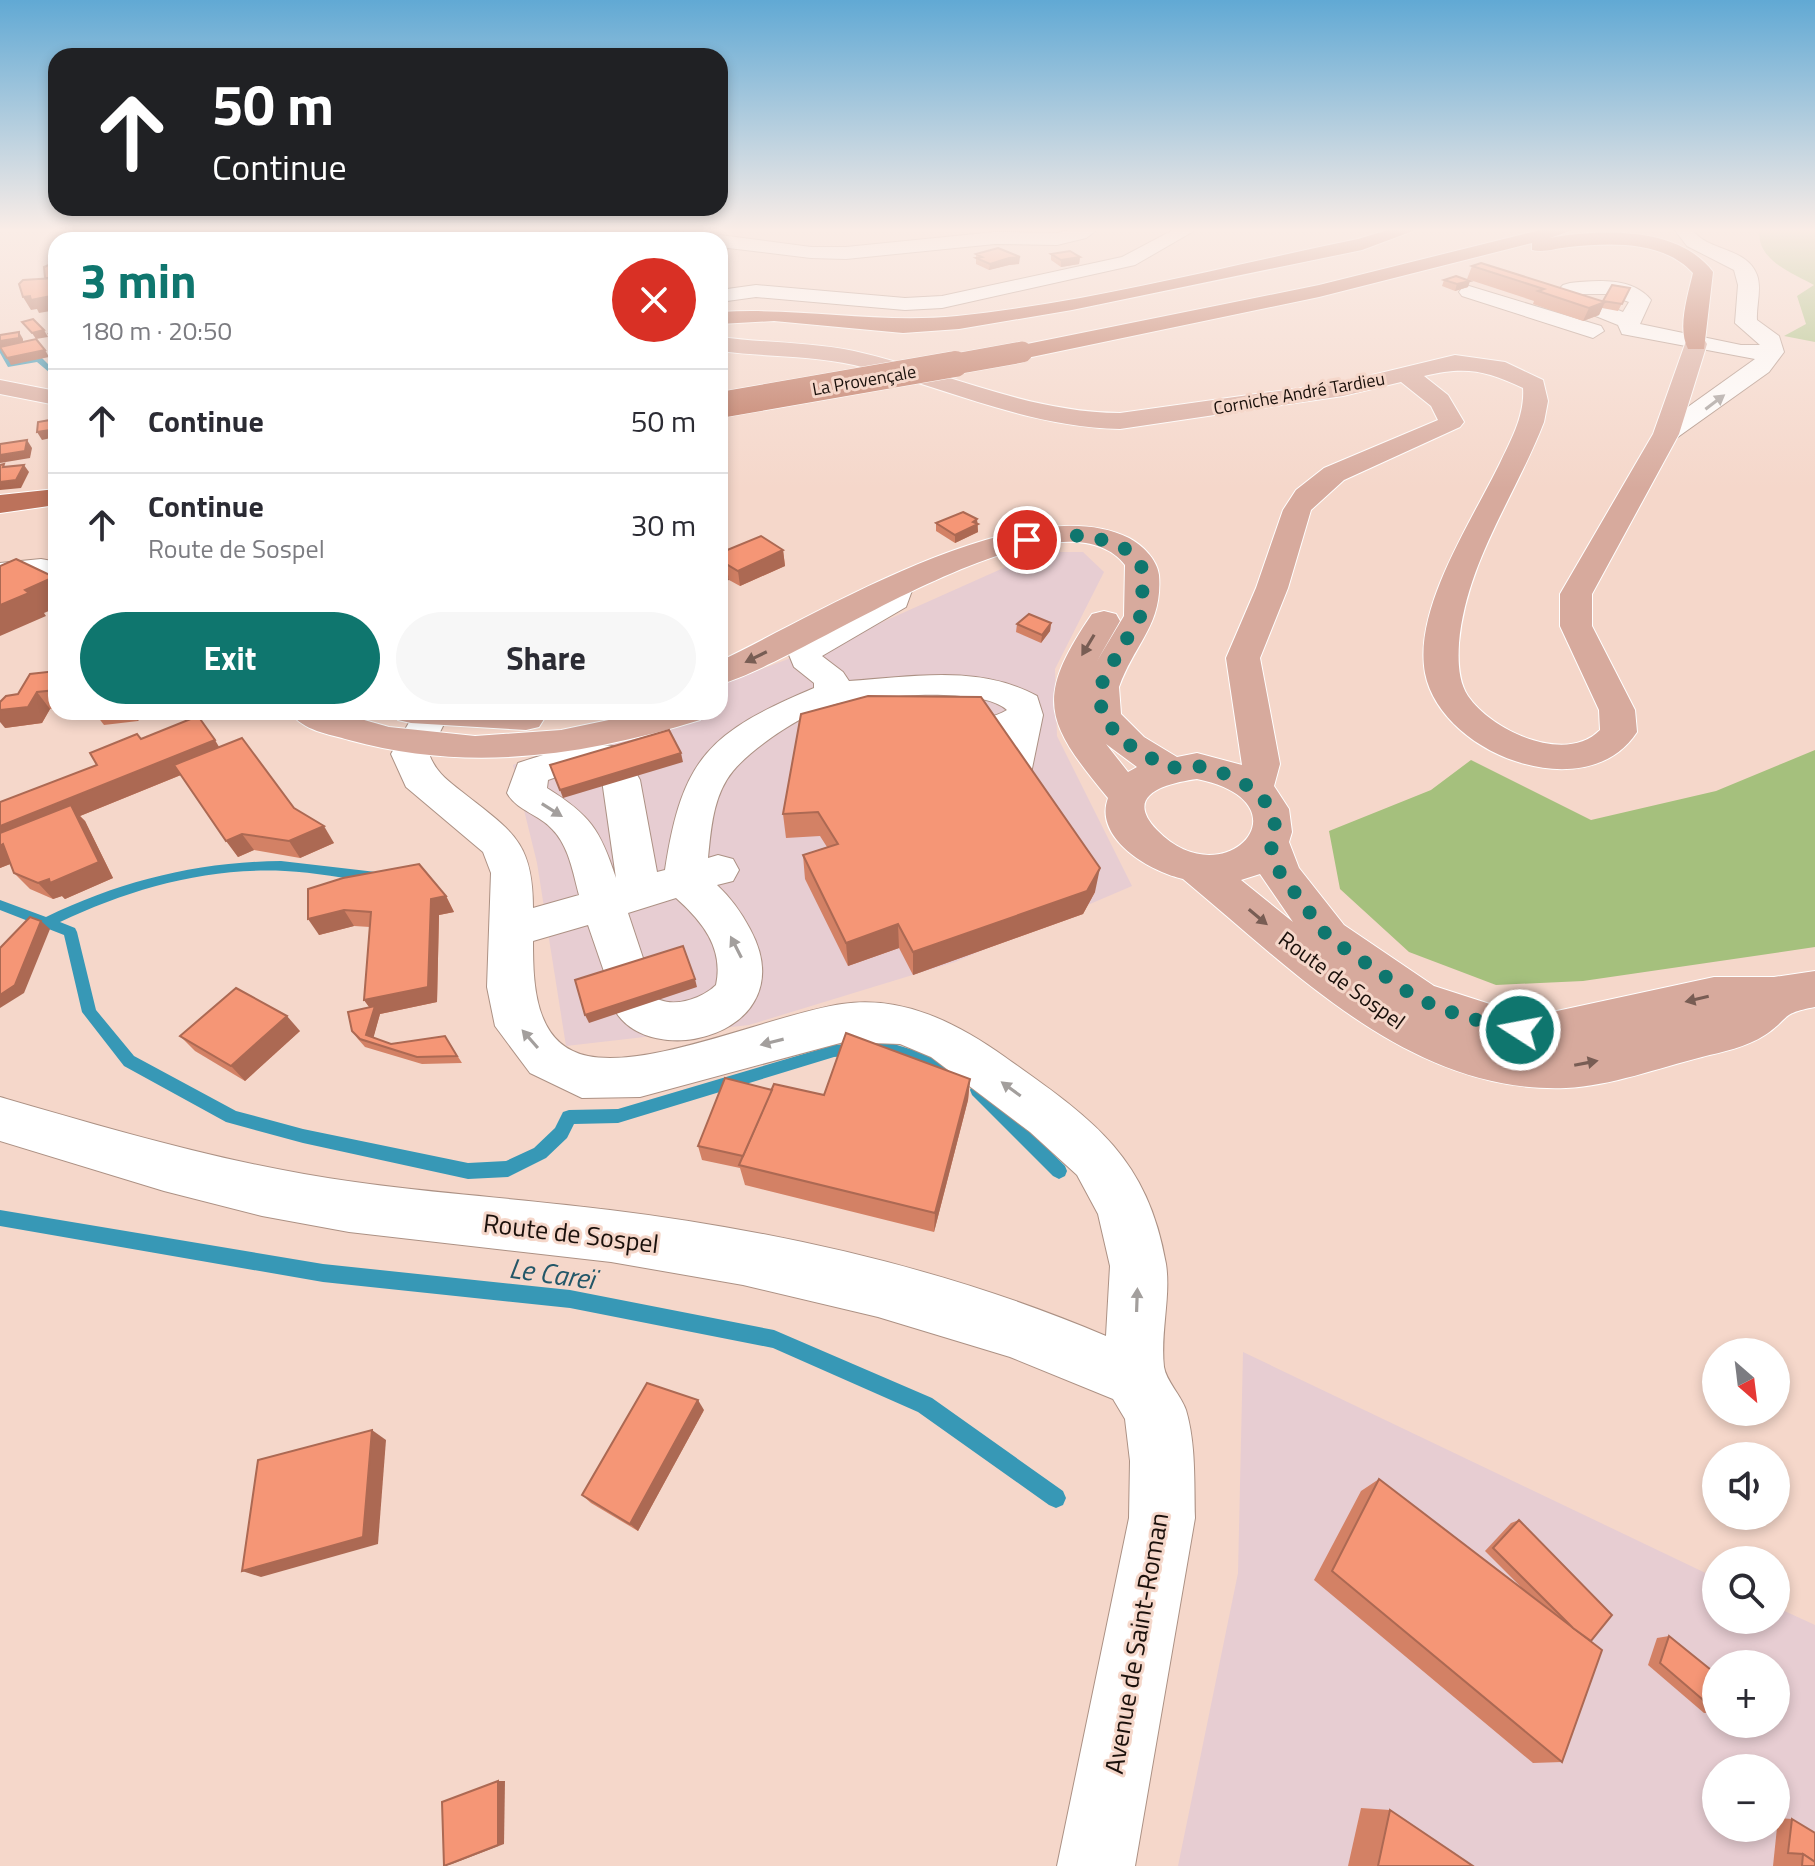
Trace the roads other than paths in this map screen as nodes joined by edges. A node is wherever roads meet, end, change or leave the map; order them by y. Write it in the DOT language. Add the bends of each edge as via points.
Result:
graph roads {
  1 [pos="773,315"];
  2 [pos="775,315"];
  3 [pos="1002,315"];
  4 [pos="1124,315"];
  5 [pos="1202,315"];
  6 [pos="1544,315"];
  7 [pos="1695,315"];
  8 [pos="1712,315"];
  9 [pos="1747,315"];
  10 [pos="728,318"];
  11 [pos="1628,321"];
  12 [pos="728,345"];
  13 [pos="1693,352"];
  14 [pos="1767,359"];
  15 [pos="1405,374"];
  16 [pos="0,387"];
  17 [pos="728,388"];
  18 [pos="48,396"];
  19 [pos="728,404"];
  20 [pos="1666,434"];
  21 [pos="48,479"];
  22 [pos="0,484"];
  23 [pos="48,498"];
  24 [pos="0,504"];
  25 [pos="1006,546"];
  26 [pos="41,568"];
  27 [pos="0,572"];
  28 [pos="898,585"];
  29 [pos="1141,589"];
  30 [pos="806,660"];
  31 [pos="728,670"];
  32 [pos="832,693"];
  33 [pos="728,697"];
  34 [pos="1025,715"];
  35 [pos="329,720"];
  36 [pos="536,720"];
  37 [pos="658,720"];
  38 [pos="902,731"];
  39 [pos="1255,733"];
  40 [pos="419,737"];
  41 [pos="1182,767"];
  42 [pos="1254,789"];
  43 [pos="1126,794"];
  44 [pos="1045,836"];
  45 [pos="1270,844"];
  46 [pos="1197,868"];
  47 [pos="701,876"];
  48 [pos="622,899"];
  49 [pos="512,931"];
  50 [pos="1795,992"];
  51 [pos="0,1119"];
  52 [pos="1134,1378"];
  53 [pos="1096,1866"];
  1 -- 10 [label="highway"];
  2 -- 3 [label="highway" via="903,326"];
  4 -- 17 [label="highway, La Provençale"];
  5 -- 19 [label="highway, La Provençale, bridge"];
  6 -- 13 [label="street" via="1632,342"];
  7 -- 13 [label="highway"];
  8 -- 13 [label="highway"];
  9 -- 14 [label="street" via="1746,323 1771,341"];
  11 -- 13 [label="street" via="1630,329"];
  12 -- 15 [label="main road, Corniche André Tardieu" via="853,358 1087,422 1343,389"];
  13 -- 14 [label="street"];
  13 -- 20 [label="main road"];
  20 -- 14 [label="street, one-way"];
  15 -- 20 [label="main road" via="1474,362 1517,374 1537,389 1517,457 1462,565 1442,672 1450,701 1471,723 1517,748 1591,753 1611,744 1619,732 1617,710 1576,626 1576,594"];
  15 -- 39 [label="main road, Corniche André Tardieu" via="1442,402 1451,422 1334,474 1297,510 1243,658"];
  16 -- 18 [label="main road"];
  21 -- 22 [label="highway"];
  23 -- 24 [label="highway"];
  25 -- 28 [label="main road"];
  25 -- 29 [label="main road" via="1051,535 1108,540 1140,563"];
  25 -- 30 [label="main road" via="975,572"];
  26 -- 27 [label="street"];
  28 -- 30 [label="street" via="895,600 804,650"];
  28 -- 31 [label="main road, one-way"];
  29 -- 41 [label="main road" via="1140,617 1104,677 1099,695 1103,716 1121,740"];
  29 -- 43 [label="main road, one-way" via="1111,612 1088,642 1068,693 1077,731"];
  30 -- 32 [label="street" via="831,679"];
  30 -- 33 [label="main road"];
  32 -- 34 [label="street" via="972,684 1011,693 1024,704"];
  32 -- 47 [label="street" via="764,725 713,769 699,795"];
  34 -- 38 [label="street" via="990,732"];
  34 -- 44 [label="street" via="1008,791"];
  35 -- 40 [label="main road" via="369,735"];
  36 -- 40 [label="main road"];
  37 -- 40 [label="main road" via="546,743 445,749"];
  39 -- 41 [label="main road"];
  39 -- 42 [label="main road, Corniche André Tardieu" via="1261,764"];
  40 -- 49 [label="street" via="500,844 512,873"];
  41 -- 42 [label="main road" via="1217,770"];
  41 -- 43 [label="main road" via="1149,773"];
  42 -- 45 [label="main road" via="1269,806 1275,825"];
  43 -- 46 [label="main road" via="1123,812 1130,830 1146,847 1169,861"];
  45 -- 46 [label="main road" via="1242,865"];
  50 -- 45 [label="main road, Route de Sospel, one-way" via="1714,996 1543,1034 1464,1017 1418,999 1328,937 1280,873"];
  46 -- 50 [label="main road, Route de Sospel, one-way" via="1396,1023 1457,1050 1518,1065 1566,1067 1731,1028"];
  47 -- 48 [label="street"];
  48 -- 47 [label="street, one-way" via="630,990 650,1019 690,1019 724,1007 739,986 743,960"];
  48 -- 48 [label="street, one-way" via="616,768 570,759 531,772 526,793 566,818"];
  48 -- 49 [label="street"];
  52 -- 49 [label="street, one-way" via="1138,1266 1124,1208 1095,1158 1048,1116 948,1043 903,1025 844,1023 640,1076 582,1077 547,1058 519,1026 510,987"];
  51 -- 52 [label="street, Route de Sospel" via="262,1191 714,1251 1017,1331"];
  52 -- 53 [label="street, Avenue de Saint-Roman" via="1155,1410 1162,1518"];
}
